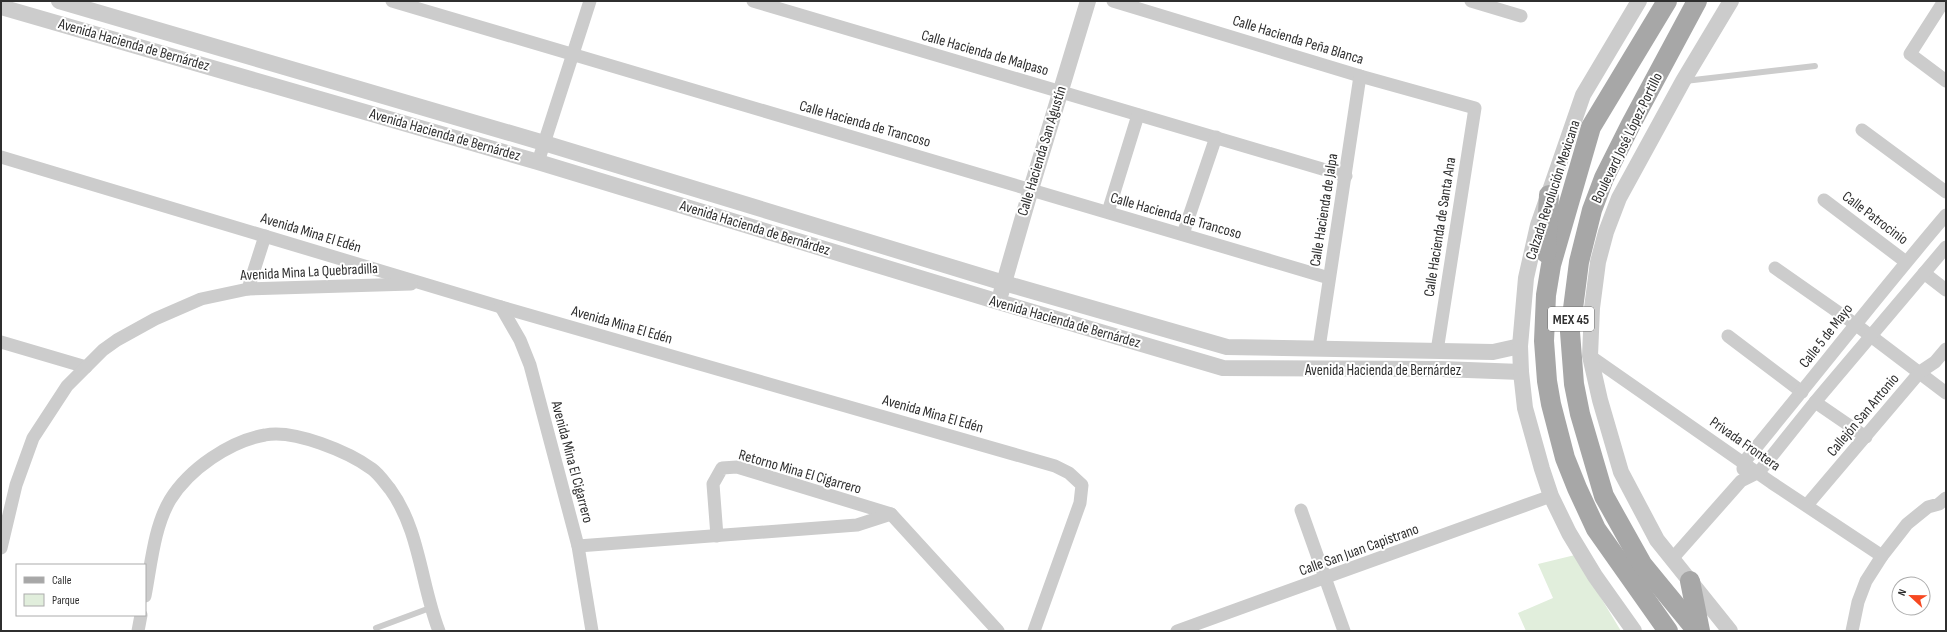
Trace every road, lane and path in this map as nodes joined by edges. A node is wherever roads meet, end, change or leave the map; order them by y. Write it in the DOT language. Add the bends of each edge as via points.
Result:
graph roads {
  1 [pos="59,1"];
  2 [pos="392,1"];
  3 [pos="590,1"];
  4 [pos="753,1"];
  5 [pos="1088,1"];
  6 [pos="1113,1"];
  7 [pos="1471,1"];
  8 [pos="1639,1"];
  9 [pos="1667,1"];
  10 [pos="1697,1"];
  11 [pos="1731,1"];
  12 [pos="1944,1"];
  13 [pos="1,7"];
  14 [pos="1520,16"];
  15 [pos="574,55"];
  16 [pos="1815,66"];
  17 [pos="1360,76"];
  18 [pos="1683,81"];
  19 [pos="1946,81"];
  20 [pos="1060,92"];
  21 [pos="1475,108"];
  22 [pos="1138,115"];
  23 [pos="1862,130"];
  24 [pos="1216,137"];
  25 [pos="544,143"];
  26 [pos="1,157"];
  27 [pos="538,162"];
  28 [pos="1346,176"];
  29 [pos="1031,189"];
  30 [pos="1946,192"];
  31 [pos="1549,195"];
  32 [pos="1824,200"];
  33 [pos="1108,212"];
  34 [pos="1946,215"];
  35 [pos="1183,234"];
  36 [pos="265,236"];
  37 [pos="1946,247"];
  38 [pos="1906,262"];
  39 [pos="1775,268"];
  40 [pos="1924,273"];
  41 [pos="1329,278"];
  42 [pos="423,283"];
  43 [pos="1004,283"];
  44 [pos="248,289"];
  45 [pos="1946,290"];
  46 [pos="1546,295"];
  47 [pos="999,302"];
  48 [pos="501,307"];
  49 [pos="1855,324"];
  50 [pos="1728,336"];
  51 [pos="1871,336"];
  52 [pos="1,342"];
  53 [pos="1520,346"];
  54 [pos="1319,348"];
  55 [pos="1438,350"];
  56 [pos="1946,350"];
  57 [pos="1590,356"];
  58 [pos="86,367"];
  59 [pos="1521,372"];
  60 [pos="1920,372"];
  61 [pos="1802,392"];
  62 [pos="1946,393"];
  63 [pos="1815,402"];
  64 [pos="1866,437"];
  65 [pos="1744,462"];
  66 [pos="1759,472"];
  67 [pos="1741,481"];
  68 [pos="1551,496"];
  69 [pos="1946,498"];
  70 [pos="1807,505"];
  71 [pos="1301,510"];
  72 [pos="891,514"];
  73 [pos="717,536"];
  74 [pos="578,546"];
  75 [pos="1,548"];
  76 [pos="1882,556"];
  77 [pos="1672,559"];
  78 [pos="1326,579"];
  79 [pos="1690,582"];
  80 [pos="146,591"];
  81 [pos="430,608"];
  82 [pos="141,616"];
  83 [pos="376,628"];
  84 [pos="1728,628"];
  85 [pos="138,631"];
  86 [pos="439,631"];
  87 [pos="592,631"];
  88 [pos="998,631"];
  89 [pos="1034,631"];
  90 [pos="1177,631"];
  91 [pos="1344,631"];
  92 [pos="1634,631"];
  93 [pos="1668,631"];
  94 [pos="1698,631"];
  95 [pos="1852,631"];
  1 -- 25 [label="street, Avenida Hacienda de Bernárdez"];
  2 -- 15 [label="street, Calle Hacienda de Trancoso"];
  3 -- 15 [label="street"];
  4 -- 20 [label="street, Calle Hacienda de Malpaso"];
  5 -- 20 [label="street, Calle Hacienda San Agustín"];
  6 -- 17 [label="street, Calle Hacienda Peña Blanca"];
  7 -- 14 [label="street"];
  8 -- 31 [label="street, Calzada Revolución Mexicana" via="1583,95"];
  9 -- 46 [label="main road, Boulevard José López Portillo / MEX 45" via="1590,127 1556,244"];
  10 -- 94 [label="main road, Boulevard José López Portillo / MEX 45" via="1630,124 1604,178 1592,210 1578,262 1570,332 1574,384 1580,414 1604,496 1642,564"];
  11 -- 18 [label="street"];
  12 -- 19 [label="street" via="1910,54"];
  13 -- 27 [label="street, Avenida Hacienda de Bernárdez"];
  15 -- 25 [label="street"];
  15 -- 29 [label="street, Calle Hacienda de Trancoso"];
  16 -- 18 [label="lane"];
  17 -- 21 [label="street, Calle Hacienda Peña Blanca"];
  17 -- 28 [label="street, Calle Hacienda de Jalpa"];
  18 -- 57 [label="street" via="1619,198 1606,232 1598,262 1592,308"];
  20 -- 22 [label="street, Calle Hacienda de Malpaso"];
  20 -- 29 [label="street, Calle Hacienda San Agustín"];
  21 -- 55 [label="street, Calle Hacienda de Santa Ana"];
  22 -- 24 [label="street, Calle Hacienda de Malpaso"];
  22 -- 33 [label="street"];
  23 -- 30 [label="street"];
  24 -- 28 [label="street, Calle Hacienda de Malpaso"];
  24 -- 35 [label="street"];
  25 -- 27 [label="street"];
  25 -- 43 [label="street, Avenida Hacienda de Bernárdez"];
  26 -- 36 [label="street, Avenida Mina El Edén"];
  27 -- 47 [label="street, Avenida Hacienda de Bernárdez"];
  28 -- 41 [label="street, Calle Hacienda de Jalpa"];
  29 -- 33 [label="street, Calle Hacienda de Trancoso"];
  29 -- 43 [label="street, Calle Hacienda San Agustín"];
  31 -- 46 [label="main road"];
  31 -- 53 [label="street, Calzada Revolución Mexicana" via="1538,225 1526,278"];
  32 -- 38 [label="street, Calle Patrocinio"];
  33 -- 35 [label="street, Calle Hacienda de Trancoso"];
  34 -- 38 [label="street, Calle 5 de Mayo"];
  35 -- 41 [label="street, Calle Hacienda de Trancoso"];
  36 -- 42 [label="street, Avenida Mina El Edén"];
  36 -- 44 [label="street"];
  37 -- 40 [label="street"];
  38 -- 49 [label="street, Calle 5 de Mayo"];
  39 -- 49 [label="street"];
  40 -- 45 [label="street"];
  40 -- 51 [label="street"];
  41 -- 54 [label="street, Calle Hacienda de Jalpa"];
  42 -- 44 [label="street, Avenida Mina La Quebradilla"];
  42 -- 48 [label="street, Avenida Mina El Edén"];
  43 -- 47 [label="street, Calle Hacienda San Agustín"];
  43 -- 54 [label="street, Avenida Hacienda de Bernárdez" via="1227,347"];
  44 -- 58 [label="street, Avenida Mina La Quebradilla" via="201,299 155,319 112,343"];
  46 -- 93 [label="main road, Boulevard José López Portillo / MEX 45" via="1544,341 1547,381 1565,458 1596,529"];
  47 -- 59 [label="street, Avenida Hacienda de Bernárdez" via="1223,368"];
  48 -- 74 [label="street, Avenida Mina El Cigarrero" via="520,340 530,365"];
  48 -- 89 [label="street, Avenida Mina El Edén" via="951,435 1055,466 1069,473 1082,485 1080,503"];
  49 -- 51 [label="street"];
  49 -- 61 [label="street, Calle 5 de Mayo"];
  50 -- 61 [label="street"];
  51 -- 60 [label="street"];
  51 -- 63 [label="street"];
  52 -- 58 [label="street"];
  53 -- 55 [label="street, Avenida Hacienda de Bernárdez" via="1493,352"];
  53 -- 59 [label="street, Calzada Revolución Mexicana"];
  54 -- 55 [label="street, Avenida Hacienda de Bernárdez"];
  56 -- 60 [label="street, Callejón San Antonio" via="1935,362"];
  57 -- 65 [label="street, Privada Frontera"];
  57 -- 77 [label="street" via="1621,472 1657,540"];
  58 -- 75 [label="street, Avenida Mina La Quebradilla" via="67,386 33,438 16,485"];
  59 -- 68 [label="street, Calzada Revolución Mexicana" via="1526,408"];
  60 -- 62 [label="street"];
  60 -- 64 [label="street, Callejón San Antonio"];
  61 -- 65 [label="street, Calle 5 de Mayo"];
  63 -- 64 [label="street"];
  63 -- 66 [label="street"];
  64 -- 70 [label="street, Callejón San Antonio"];
  65 -- 66 [label="street, Privada Frontera"];
  65 -- 67 [label="street"];
  66 -- 67 [label="street"];
  66 -- 70 [label="street, Privada Frontera"];
  67 -- 77 [label="street"];
  68 -- 78 [label="street, Calle San Juan Capistrano"];
  68 -- 92 [label="street, Calzada Revolución Mexicana" via="1588,564"];
  69 -- 76 [label="street" via="1939,504 1928,507 1907,524"];
  70 -- 76 [label="street, Privada Frontera"];
  71 -- 78 [label="street"];
  72 -- 73 [label="street" via="857,525"];
  72 -- 73 [label="street, Retorno Mina El Cigarrero" via="736,467 722,468 713,484"];
  72 -- 88 [label="street"];
  73 -- 74 [label="street"];
  74 -- 87 [label="street, Avenida Mina El Cigarrero"];
  76 -- 95 [label="street" via="1866,581 1858,602"];
  77 -- 79 [label="street"];
  78 -- 90 [label="street, Calle San Juan Capistrano"];
  78 -- 91 [label="street"];
  79 -- 84 [label="street"];
  79 -- 94 [label="main road"];
  80 -- 81 [label="street" via="160,522 170,499 187,479 213,457 240,442 267,434 303,437 336,449 374,470 404,509"];
  81 -- 83 [label="lane"];
  81 -- 86 [label="street"];
  82 -- 85 [label="street"];
}
